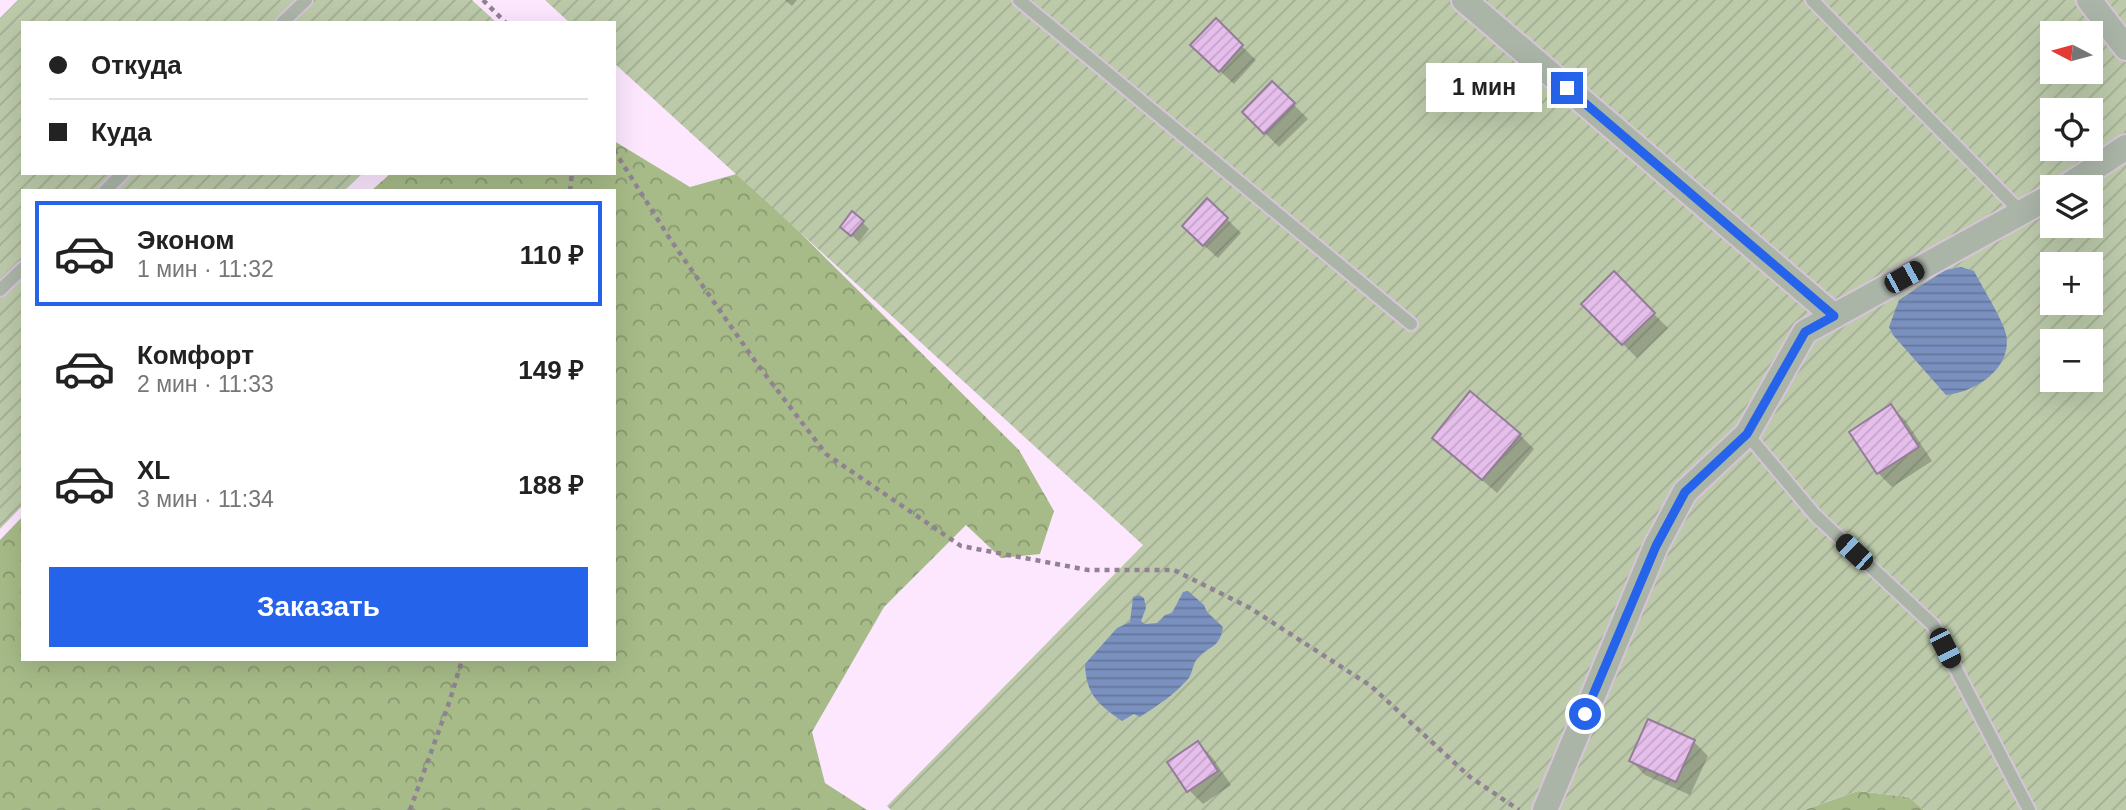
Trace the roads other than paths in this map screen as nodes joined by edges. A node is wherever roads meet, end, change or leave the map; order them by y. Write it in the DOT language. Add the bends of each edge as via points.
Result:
graph roads {
  1 [pos="306,0"];
  2 [pos="1019,0"];
  3 [pos="1464,0"];
  4 [pos="1812,0"];
  5 [pos="2089,0"];
  6 [pos="284,21"];
  7 [pos="2126,48"];
  8 [pos="2126,147"];
  9 [pos="121,175"];
  10 [pos="2084,175"];
  11 [pos="107,189"];
  12 [pos="2040,202"];
  13 [pos="2021,212"];
  14 [pos="21,270"];
  15 [pos="0,290"];
  16 [pos="1834,316"];
  17 [pos="1411,324"];
  18 [pos="1747,434"];
  19 [pos="1545,810"];
  20 [pos="2029,810"];
  1 -- 6 [label="lane"];
  2 -- 17 [label="lane"];
  3 -- 16 [label="street"];
  4 -- 13 [label="lane"];
  5 -- 7 [label="street"];
  8 -- 10 [label="street"];
  9 -- 11 [label="lane"];
  12 -- 13 [label="street"];
  13 -- 16 [label="street"];
  14 -- 15 [label="lane"];
  16 -- 18 [label="street" via="1805,332"];
  18 -- 19 [label="street" via="1685,492 1656,546"];
  18 -- 20 [label="lane" via="1815,515 1933,625"];
}
